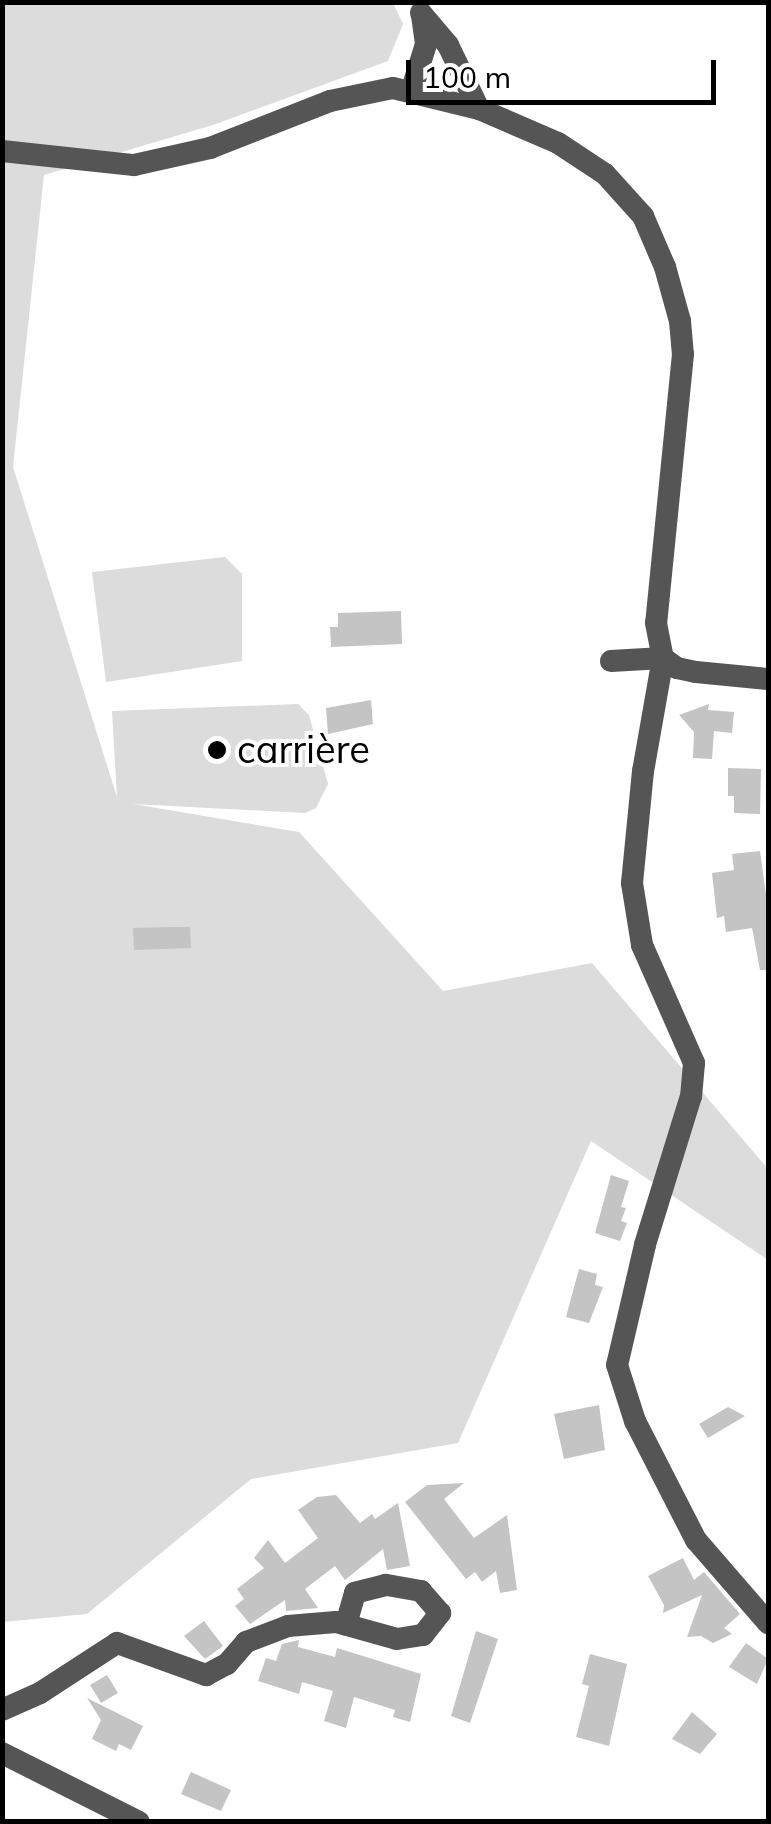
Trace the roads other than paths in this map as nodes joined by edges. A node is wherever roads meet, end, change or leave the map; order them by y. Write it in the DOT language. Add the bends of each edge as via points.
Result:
graph roads {
  1 [pos="419,8"];
  2 [pos="412,90"];
  3 [pos="479,109"];
  4 [pos="2,151"];
  5 [pos="663,658"];
  6 [pos="611,661"];
  7 [pos="768,679"];
  8 [pos="768,1623"];
  9 [pos="346,1625"];
  10 [pos="2,1710"];
  11 [pos="2,1753"];
  12 [pos="140,1822"];
  1 -- 2 [label="street" via="426,44"];
  1 -- 3 [label="street" via="448,45"];
  2 -- 3 [label="street"];
  2 -- 4 [label="street" via="370,90 197,152 134,166"];
  3 -- 5 [label="street" via="558,143 605,174 643,216 665,267 683,354 656,623"];
  5 -- 6 [label="street"];
  5 -- 7 [label="street" via="676,668"];
  5 -- 8 [label="street" via="632,883 642,944 694,1063 691,1096 617,1365 635,1422 696,1540"];
  9 -- 10 [label="street" via="288,1626 246,1642 206,1675 117,1644"];
  11 -- 12 [label="street"];
}
